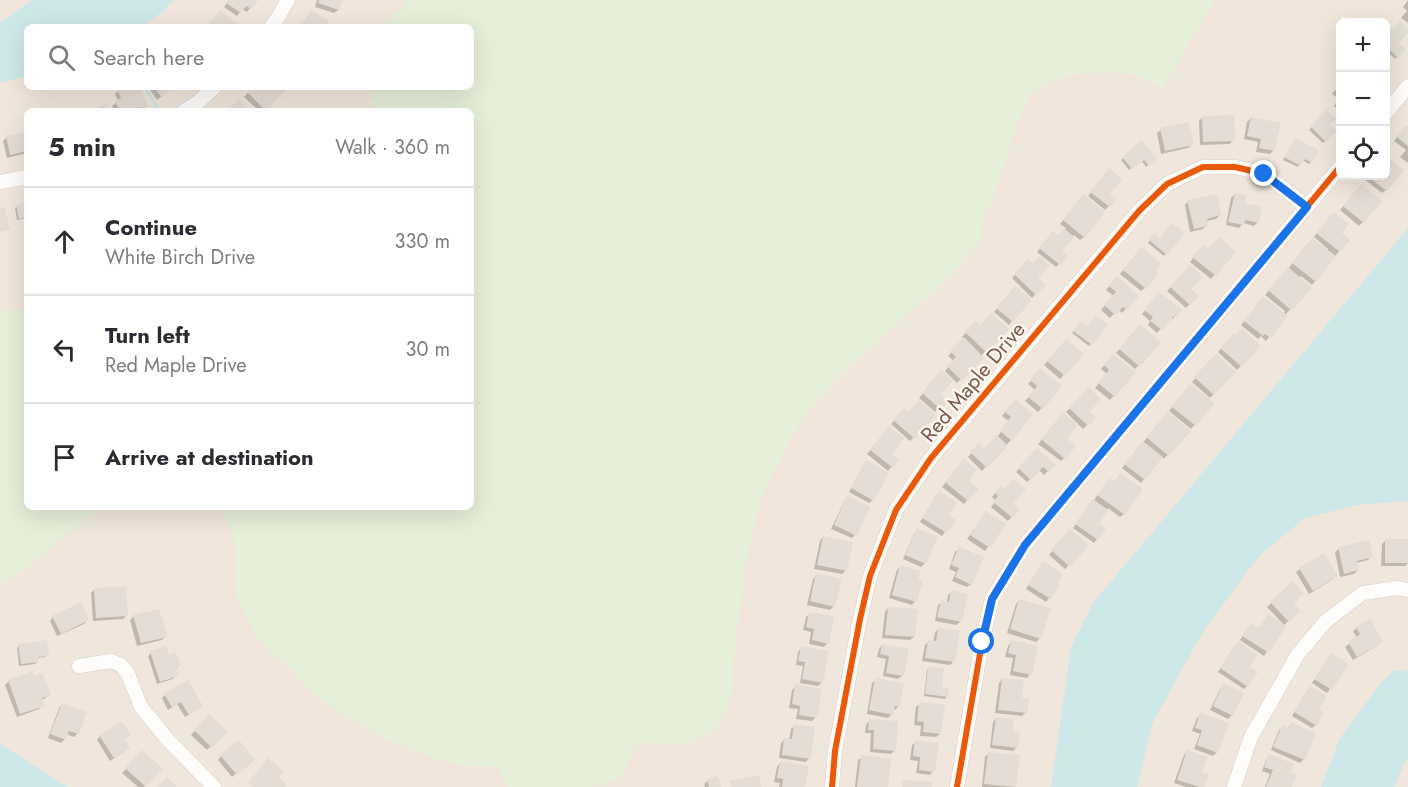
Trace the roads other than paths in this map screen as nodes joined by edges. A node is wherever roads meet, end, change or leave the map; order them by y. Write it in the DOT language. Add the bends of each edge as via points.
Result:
graph roads {
  1 [pos="288,0"];
  2 [pos="273,24"];
  3 [pos="1408,86"];
  4 [pos="212,90"];
  5 [pos="189,108"];
  6 [pos="1390,108"];
  7 [pos="1336,173"];
  8 [pos="24,178"];
  9 [pos="0,183"];
  10 [pos="1307,207"];
  11 [pos="1408,590"];
  12 [pos="79,666"];
  13 [pos="214,787"];
  14 [pos="832,787"];
  15 [pos="957,787"];
  16 [pos="1234,787"];
  1 -- 2 [label="street"];
  3 -- 6 [label="street"];
  4 -- 5 [label="street"];
  7 -- 10 [label="street"];
  8 -- 9 [label="street"];
  10 -- 14 [label="street, Red Maple Drive" via="1264,174 1234,167 1203,167 1167,184 1139,211 931,458 896,510 870,576 835,752"];
  10 -- 15 [label="street" via="1025,545 992,599"];
  11 -- 16 [label="street" via="1363,593 1326,621 1298,654 1251,737"];
  12 -- 13 [label="street" via="111,661 121,665 141,707"];
}
